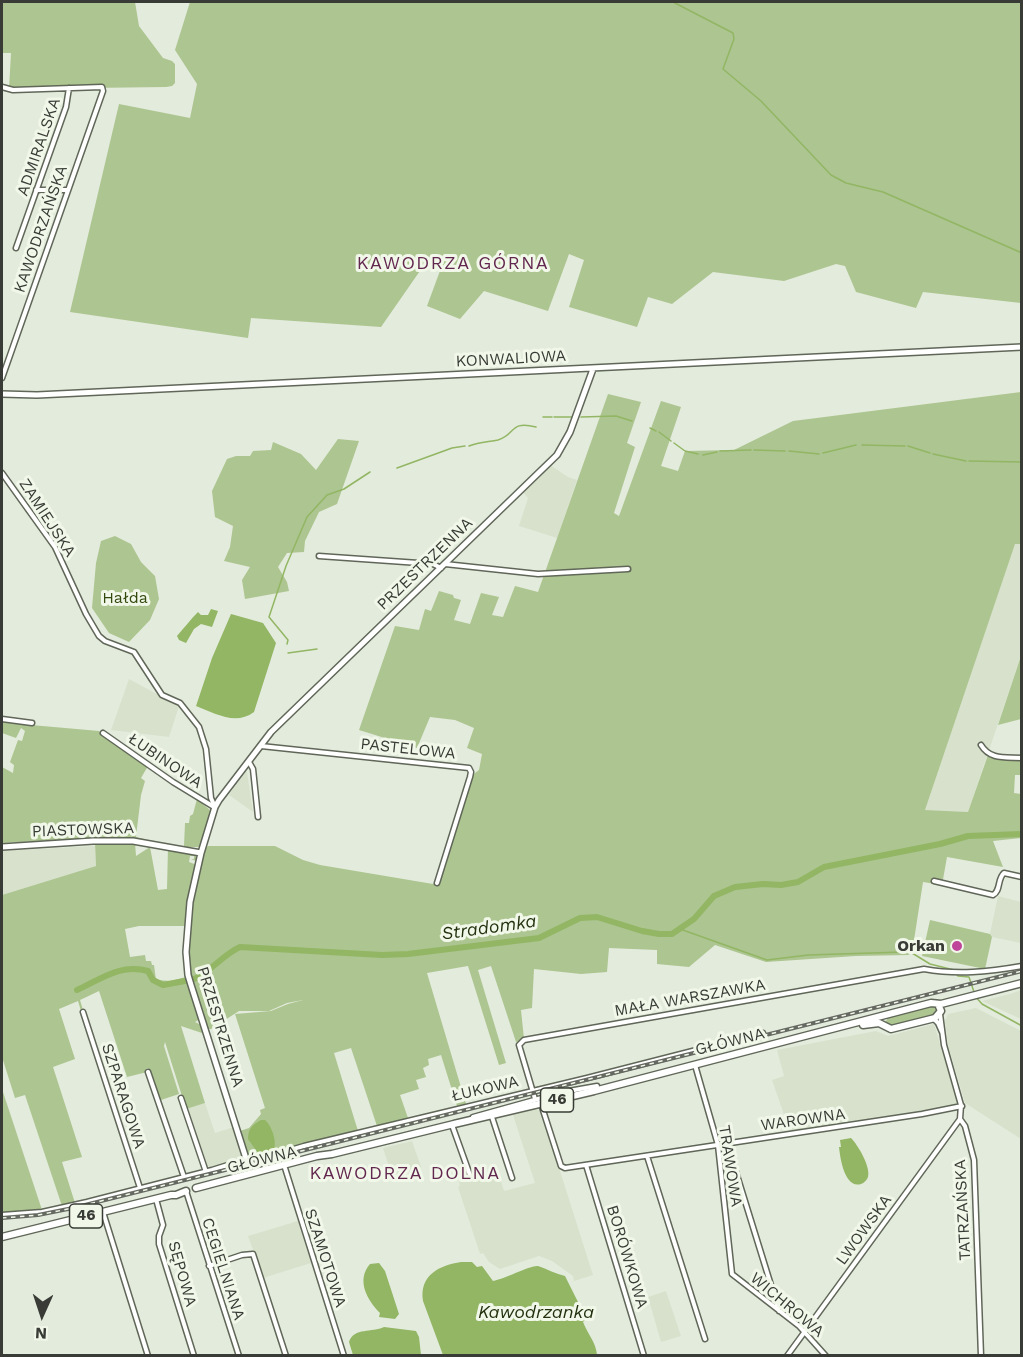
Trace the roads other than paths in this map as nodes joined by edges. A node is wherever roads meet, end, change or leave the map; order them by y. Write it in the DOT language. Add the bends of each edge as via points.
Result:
graph roads {
  1 [pos="2,87"];
  2 [pos="69,88"];
  3 [pos="36,190"];
  4 [pos="67,190"];
  5 [pos="16,248"];
  6 [pos="1022,347"];
  7 [pos="593,369"];
  8 [pos="2,378"];
  9 [pos="2,394"];
  10 [pos="2,473"];
  11 [pos="319,556"];
  12 [pos="443,566"];
  13 [pos="628,569"];
  14 [pos="2,719"];
  15 [pos="32,723"];
  16 [pos="103,733"];
  17 [pos="981,745"];
  18 [pos="260,746"];
  19 [pos="1022,758"];
  20 [pos="248,761"];
  21 [pos="215,807"];
  22 [pos="258,817"];
  23 [pos="2,847"];
  24 [pos="201,853"];
  25 [pos="1022,877"];
  26 [pos="934,881"];
  27 [pos="436,883"];
  28 [pos="1022,966"];
  29 [pos="1022,983"];
  30 [pos="940,1009"];
  31 [pos="83,1012"];
  32 [pos="887,1015"];
  33 [pos="933,1018"];
  34 [pos="883,1024"];
  35 [pos="845,1027"];
  36 [pos="763,1033"];
  37 [pos="942,1033"];
  38 [pos="694,1064"];
  39 [pos="147,1072"];
  40 [pos="621,1083"];
  41 [pos="597,1086"];
  42 [pos="532,1089"];
  43 [pos="182,1098"];
  44 [pos="538,1102"];
  45 [pos="962,1106"];
  46 [pos="492,1117"];
  47 [pos="468,1119"];
  48 [pos="960,1119"];
  49 [pos="453,1125"];
  50 [pos="727,1143"];
  51 [pos="718,1144"];
  52 [pos="332,1154"];
  53 [pos="647,1156"];
  54 [pos="247,1159"];
  55 [pos="586,1165"];
  56 [pos="249,1168"];
  57 [pos="285,1168"];
  58 [pos="260,1171"];
  59 [pos="206,1172"];
  60 [pos="242,1175"];
  61 [pos="184,1177"];
  62 [pos="471,1178"];
  63 [pos="512,1178"];
  64 [pos="140,1188"];
  65 [pos="196,1188"];
  66 [pos="186,1191"];
  67 [pos="156,1199"];
  68 [pos="103,1212"];
  69 [pos="2,1215"];
  70 [pos="2,1237"];
  71 [pos="209,1266"];
  72 [pos="732,1273"];
  73 [pos="780,1311"];
  74 [pos="804,1332"];
  75 [pos="705,1339"];
  76 [pos="148,1356"];
  77 [pos="194,1356"];
  78 [pos="239,1356"];
  79 [pos="286,1356"];
  80 [pos="344,1356"];
  81 [pos="644,1356"];
  82 [pos="787,1356"];
  83 [pos="826,1356"];
  84 [pos="981,1356"];
  1 -- 2 [label="street"];
  2 -- 3 [label="street, ADMIRALSKA"];
  2 -- 4 [label="street, KAWODRZAŃSKA" via="102,87"];
  3 -- 4 [label="street"];
  3 -- 5 [label="street, ADMIRALSKA"];
  4 -- 8 [label="street, KAWODRZAŃSKA"];
  6 -- 7 [label="street, KONWALIOWA"];
  7 -- 9 [label="street, KONWALIOWA"];
  7 -- 12 [label="street, PRZESTRZENNA" via="562,447"];
  10 -- 21 [label="street, ZAMIEJSKA" via="55,548 99,636 134,652 162,695 180,704 199,727"];
  11 -- 12 [label="street"];
  12 -- 13 [label="street" via="538,574"];
  12 -- 18 [label="street, PRZESTRZENNA"];
  14 -- 15 [label="street"];
  16 -- 21 [label="street, ŁUBINOWA"];
  17 -- 19 [label="street" via="992,756"];
  18 -- 20 [label="street, PRZESTRZENNA"];
  18 -- 27 [label="street, PASTELOWA" via="469,768 470,777"];
  20 -- 21 [label="street, PRZESTRZENNA"];
  20 -- 22 [label="street" via="253,769"];
  21 -- 24 [label="street, PRZESTRZENNA"];
  23 -- 24 [label="street, PIASTOWSKA" via="133,841"];
  24 -- 54 [label="street, PRZESTRZENNA" via="188,920 188,975"];
  25 -- 26 [label="street" via="1004,873 993,895"];
  28 -- 42 [label="street, MAŁA WARSZAWKA" via="958,973 924,969 521,1041"];
  29 -- 30 [label="main road, 46" via="967,997"];
  30 -- 32 [label="main road, 46" via="931,1003"];
  30 -- 33 [label="main road, 46"];
  30 -- 37 [label="street, TATRZAŃSKA"];
  31 -- 64 [label="street, SZPARAGOWA"];
  32 -- 34 [label="main road"];
  32 -- 35 [label="main road, GŁÓWNA / 46"];
  33 -- 34 [label="main road, 46" via="891,1029"];
  33 -- 37 [label="street, TATRZAŃSKA"];
  34 -- 35 [label="main road, GŁÓWNA / 46"];
  35 -- 38 [label="main road, GŁÓWNA / 46"];
  36 -- 42 [label="street, ŁUKOWA"];
  37 -- 45 [label="street, TATRZAŃSKA"];
  38 -- 40 [label="main road, GŁÓWNA / 46"];
  38 -- 51 [label="street, TRAWOWA"];
  39 -- 61 [label="street, SZPARAGOWA"];
  40 -- 41 [label="main road, GŁÓWNA / 46"];
  40 -- 44 [label="main road, GŁÓWNA / 46"];
  41 -- 44 [label="street, GŁÓWNA"];
  41 -- 47 [label="main road, GŁÓWNA / 46"];
  42 -- 44 [label="street, MAŁA WARSZAWKA"];
  42 -- 54 [label="street, ŁUKOWA"];
  43 -- 59 [label="street"];
  44 -- 46 [label="main road, GŁÓWNA / 46"];
  44 -- 47 [label="street, GŁÓWNA"];
  44 -- 55 [label="street, MAŁA WARSZAWKA" via="561,1166"];
  45 -- 48 [label="street, TATRZAŃSKA"];
  45 -- 50 [label="street, WAROWNA"];
  46 -- 49 [label="main road, GŁÓWNA / 46"];
  46 -- 63 [label="street"];
  47 -- 49 [label="main road, GŁÓWNA / 46"];
  48 -- 74 [label="street, LWOWSKA"];
  48 -- 84 [label="street, TATRZAŃSKA" via="974,1160"];
  49 -- 52 [label="main road, GŁÓWNA / 46"];
  49 -- 62 [label="street"];
  50 -- 51 [label="street, WAROWNA"];
  50 -- 73 [label="street"];
  51 -- 53 [label="street, WAROWNA"];
  51 -- 72 [label="street, TRAWOWA"];
  52 -- 57 [label="main road, GŁÓWNA / 46"];
  52 -- 58 [label="main road, GŁÓWNA / 46"];
  53 -- 55 [label="street, WAROWNA"];
  53 -- 75 [label="street"];
  54 -- 56 [label="street, PRZESTRZENNA"];
  54 -- 59 [label="street"];
  55 -- 81 [label="street, BORÓWKOWA"];
  56 -- 58 [label="street"];
  56 -- 60 [label="street"];
  57 -- 65 [label="main road, GŁÓWNA / 46"];
  57 -- 80 [label="street, SZAMOTOWA"];
  58 -- 60 [label="main road, GŁÓWNA / 46"];
  59 -- 61 [label="street"];
  60 -- 65 [label="main road, GŁÓWNA / 46"];
  61 -- 64 [label="street"];
  64 -- 69 [label="street" via="50,1210"];
  65 -- 66 [label="main road, GŁÓWNA / 46"];
  66 -- 67 [label="main road, GŁÓWNA / 46"];
  66 -- 71 [label="street, CEGIELNIANA"];
  67 -- 68 [label="main road, GŁÓWNA / 46"];
  67 -- 77 [label="street, SĘPOWA" via="163,1225 159,1244"];
  68 -- 70 [label="main road, GŁÓWNA / 46"];
  68 -- 76 [label="street"];
  71 -- 78 [label="street, CEGIELNIANA"];
  71 -- 79 [label="street" via="253,1254"];
  72 -- 73 [label="street, WICHROWA"];
  73 -- 74 [label="street, WICHROWA"];
  74 -- 82 [label="street, LWOWSKA"];
  74 -- 83 [label="street, WICHROWA"];
}
